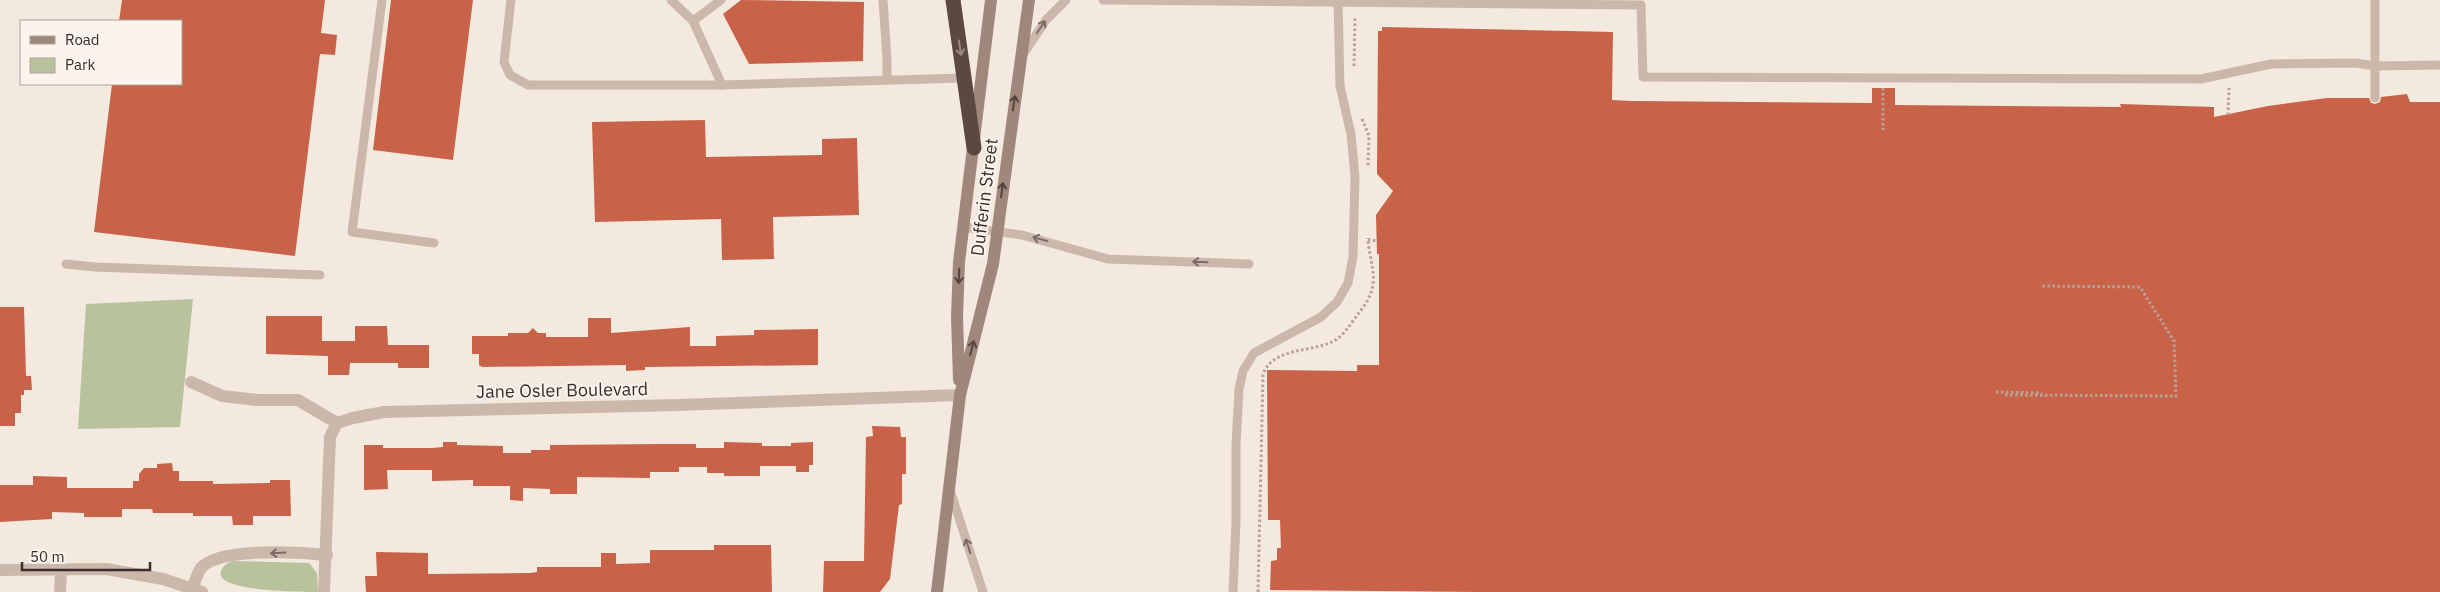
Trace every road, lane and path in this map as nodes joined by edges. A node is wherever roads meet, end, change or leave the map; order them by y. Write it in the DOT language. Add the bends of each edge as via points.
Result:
graph roads {
  1 [pos="382,0"];
  2 [pos="511,0"];
  3 [pos="671,0"];
  4 [pos="721,0"];
  5 [pos="883,0"];
  6 [pos="952,0"];
  7 [pos="991,0"];
  8 [pos="1029,0"];
  9 [pos="1066,0"];
  10 [pos="1103,0"];
  11 [pos="2375,0"];
  12 [pos="1338,2"];
  13 [pos="693,21"];
  14 [pos="1021,58"];
  15 [pos="2440,64"];
  16 [pos="2375,66"];
  17 [pos="965,78"];
  18 [pos="886,80"];
  19 [pos="722,85"];
  20 [pos="1883,85"];
  21 [pos="2228,88"];
  22 [pos="2375,98"];
  23 [pos="2228,115"];
  24 [pos="1883,130"];
  25 [pos="974,148"];
  26 [pos="963,227"];
  27 [pos="997,232"];
  28 [pos="1368,240"];
  29 [pos="1377,241"];
  30 [pos="434,243"];
  31 [pos="66,264"];
  32 [pos="1248,264"];
  33 [pos="320,275"];
  34 [pos="2042,286"];
  35 [pos="191,382"];
  36 [pos="1996,392"];
  37 [pos="2042,393"];
  38 [pos="960,395"];
  39 [pos="2005,395"];
  40 [pos="337,423"];
  41 [pos="949,485"];
  42 [pos="327,555"];
  43 [pos="0,570"];
  44 [pos="61,571"];
  45 [pos="197,590"];
  46 [pos="60,592"];
  47 [pos="324,592"];
  48 [pos="937,592"];
  49 [pos="983,592"];
  50 [pos="1233,592"];
  1 -- 30 [label="lane" via="352,232"];
  2 -- 19 [label="lane" via="504,62 510,75 528,85"];
  3 -- 13 [label="lane"];
  4 -- 13 [label="lane"];
  5 -- 18 [label="lane"];
  6 -- 17 [label="highway, one-way"];
  7 -- 25 [label="main road, Dufferin Street"];
  8 -- 14 [label="main road, Dufferin Street"];
  14 -- 9 [label="lane, one-way" via="1046,20"];
  10 -- 12 [label="lane"];
  11 -- 16 [label="lane"];
  12 -- 16 [label="lane" via="1642,5 1642,77 2202,78 2271,64 2356,63"];
  12 -- 50 [label="lane" via="1340,86 1351,134 1355,177 1353,248 1348,283 1337,302 1321,318 1262,347 1254,353 1243,371 1236,446"];
  13 -- 19 [label="lane"];
  27 -- 14 [label="main road, Dufferin Street, one-way"];
  15 -- 16 [label="lane"];
  16 -- 22 [label="lane"];
  17 -- 18 [label="lane"];
  17 -- 25 [label="highway"];
  18 -- 19 [label="lane"];
  20 -- 24 [label="path"];
  21 -- 23 [label="path"];
  25 -- 26 [label="main road, Dufferin Street"];
  26 -- 27 [label="lane"];
  26 -- 38 [label="main road, Dufferin Street, one-way" via="957,317"];
  32 -- 27 [label="lane, one-way" via="1108,258 1022,235"];
  38 -- 27 [label="main road, Dufferin Street, one-way" via="993,264"];
  28 -- 29 [label="path"];
  31 -- 33 [label="lane"];
  34 -- 39 [label="path" via="2140,288 2174,341 2176,396"];
  35 -- 40 [label="street" via="222,396 298,400"];
  36 -- 37 [label="path"];
  38 -- 40 [label="street, Jane Osler Boulevard" via="384,412"];
  38 -- 41 [label="main road, Dufferin Street"];
  40 -- 42 [label="street" via="330,437 328,461"];
  41 -- 48 [label="main road, Dufferin Street"];
  49 -- 41 [label="lane, one-way"];
  42 -- 45 [label="street, one-way" via="293,552 230,555 201,568"];
  42 -- 47 [label="street"];
  43 -- 44 [label="street"];
  44 -- 45 [label="street" via="106,569"];
  44 -- 46 [label="street"];
}
